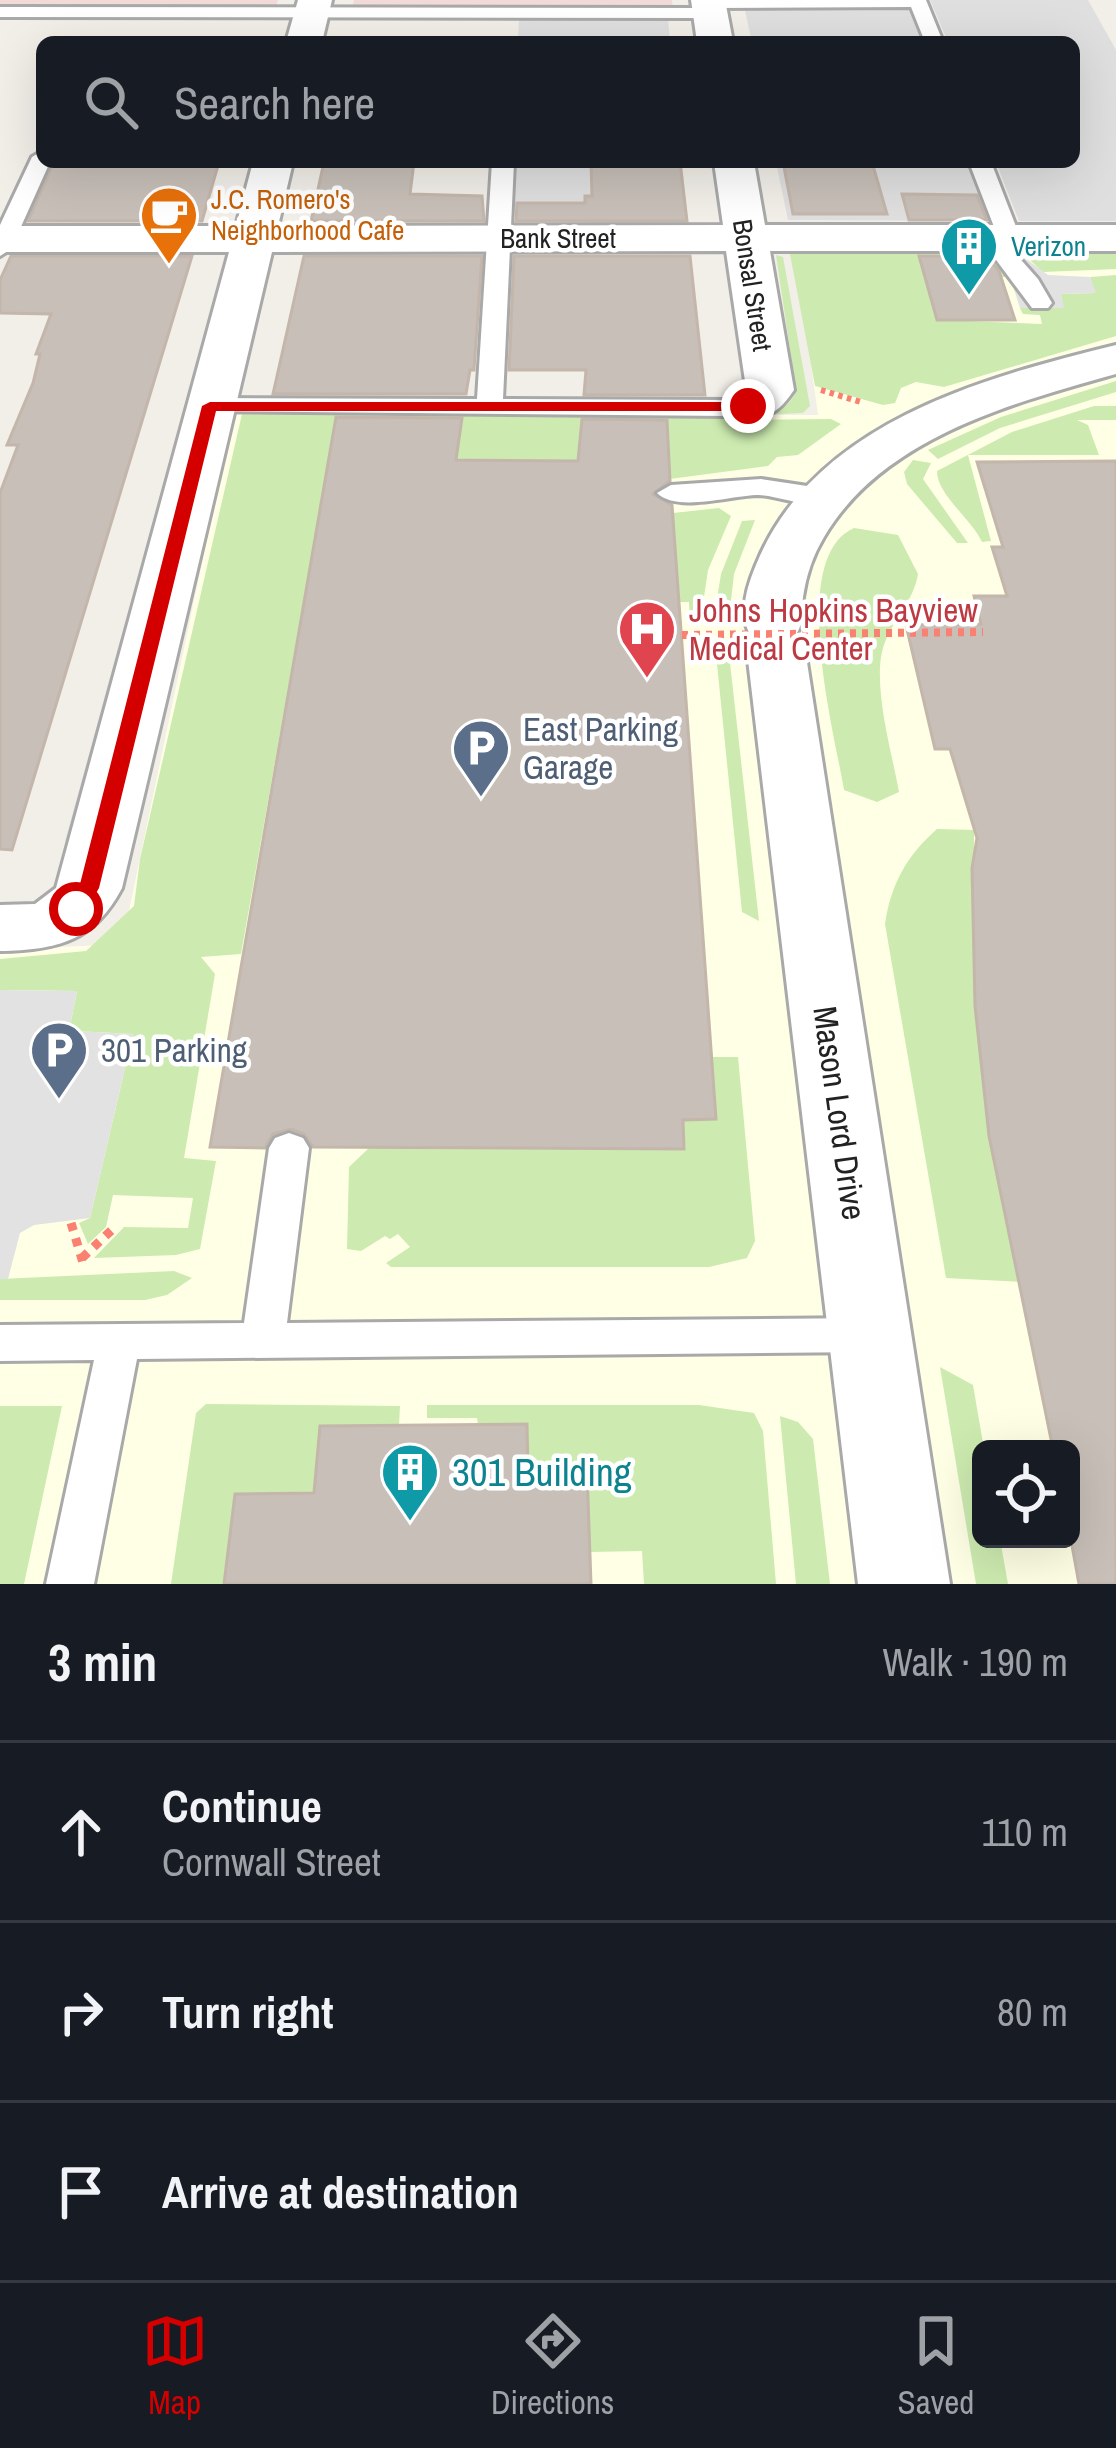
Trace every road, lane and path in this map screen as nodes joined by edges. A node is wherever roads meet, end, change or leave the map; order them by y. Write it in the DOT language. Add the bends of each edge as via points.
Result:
graph roads {
  1 [pos="918,1"];
  2 [pos="0,12"];
  3 [pos="711,14"];
  4 [pos="310,18"];
  5 [pos="932,36"];
  6 [pos="37,168"];
  7 [pos="271,168"];
  8 [pos="502,168"];
  9 [pos="735,168"];
  10 [pos="982,168"];
  11 [pos="1000,237"];
  12 [pos="252,238"];
  13 [pos="497,238"];
  14 [pos="746,238"];
  15 [pos="1116,238"];
  16 [pos="2,242"];
  17 [pos="1040,303"];
  18 [pos="1116,359"];
  19 [pos="812,388"];
  20 [pos="759,403"];
  21 [pos="210,406"];
  22 [pos="490,407"];
  23 [pos="883,408"];
  24 [pos="671,493"];
  25 [pos="827,497"];
  26 [pos="983,632"];
  27 [pos="682,635"];
  28 [pos="31,924"];
  29 [pos="289,1148"];
  30 [pos="70,1223"];
  31 [pos="115,1227"];
  32 [pos="870,1335"];
  33 [pos="263,1341"];
  34 [pos="119,1342"];
  35 [pos="0,1343"];
  36 [pos="70,1584"];
  37 [pos="904,1584"];
  1 -- 3 [label="lane"];
  1 -- 5 [label="lane"];
  2 -- 4 [label="lane"];
  3 -- 4 [label="lane"];
  6 -- 16 [label="lane"];
  7 -- 12 [label="street"];
  8 -- 13 [label="lane"];
  9 -- 14 [label="street, Bonsal Street"];
  10 -- 11 [label="lane"];
  11 -- 14 [label="street, Bank Street"];
  11 -- 15 [label="street, Bank Street"];
  11 -- 17 [label="lane" via="1001,254 1027,275"];
  12 -- 13 [label="street, Bank Street"];
  12 -- 16 [label="street, Bank Street"];
  12 -- 21 [label="street"];
  13 -- 14 [label="street, Bank Street"];
  13 -- 22 [label="lane"];
  14 -- 20 [label="street, Bonsal Street" via="770,390"];
  18 -- 25 [label="street, Mason Lord Drive" via="918,424 868,456"];
  19 -- 23 [label="path"];
  20 -- 22 [label="lane"];
  21 -- 22 [label="lane"];
  21 -- 28 [label="street" via="89,888 76,909"];
  24 -- 25 [label="lane" via="761,487"];
  25 -- 32 [label="street, Mason Lord Drive" via="788,550 774,634"];
  26 -- 27 [label="path, bridge"];
  29 -- 33 [label="lane"];
  30 -- 31 [label="path" via="83,1262"];
  32 -- 33 [label="lane"];
  32 -- 37 [label="street, Mason Lord Drive"];
  33 -- 34 [label="lane"];
  34 -- 35 [label="lane"];
  34 -- 36 [label="lane"];
}
